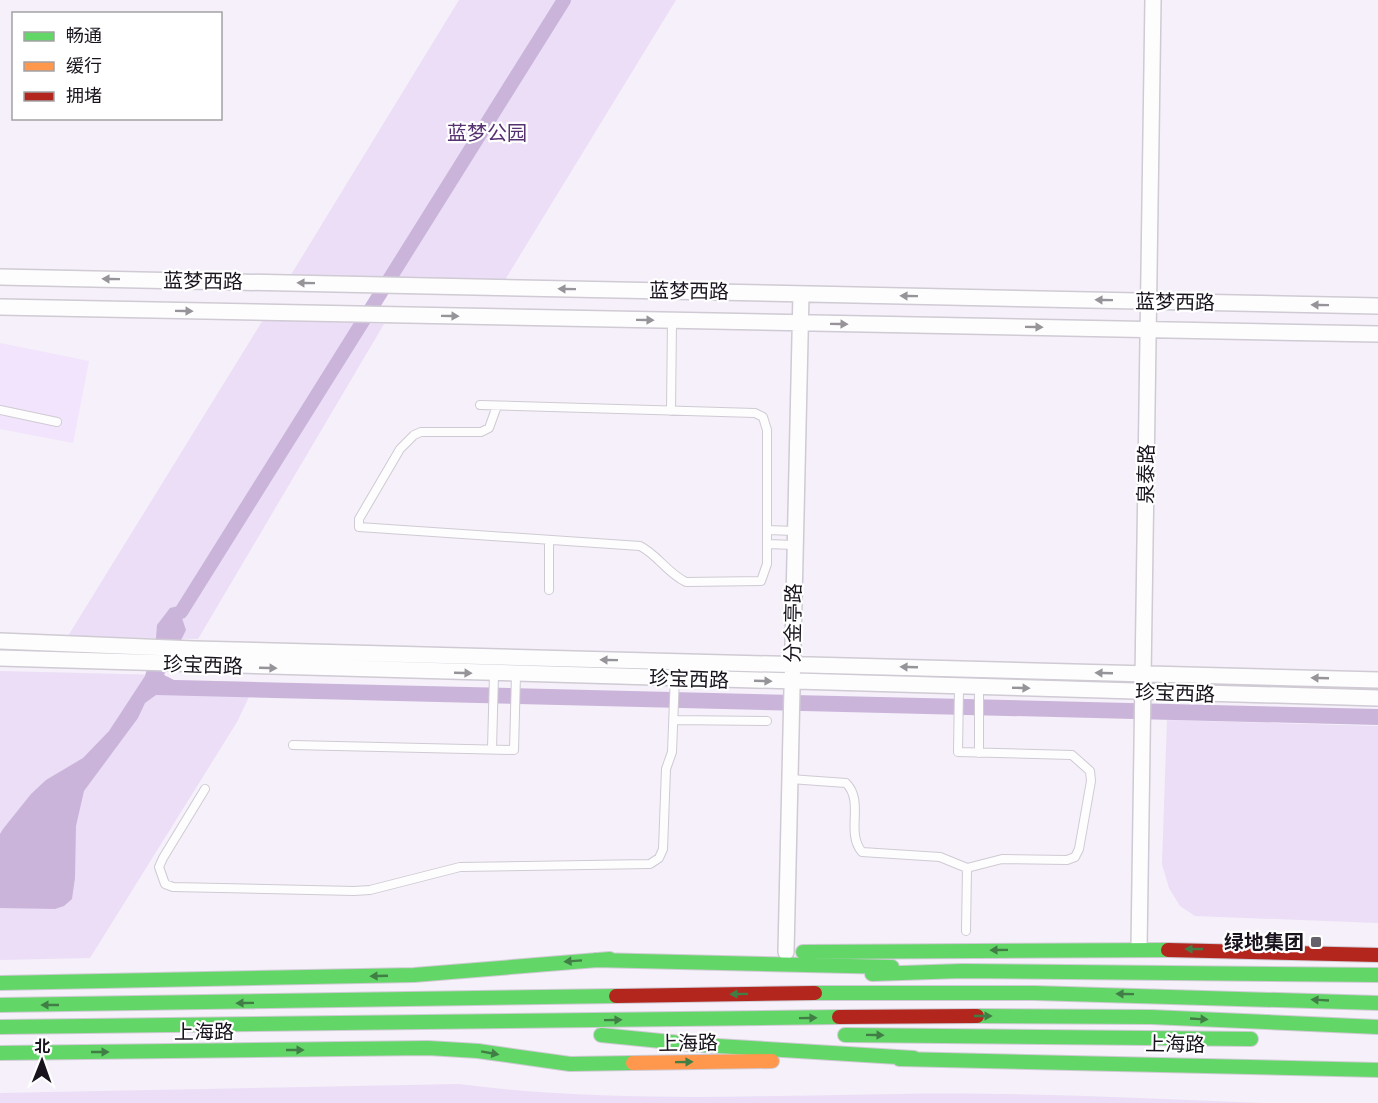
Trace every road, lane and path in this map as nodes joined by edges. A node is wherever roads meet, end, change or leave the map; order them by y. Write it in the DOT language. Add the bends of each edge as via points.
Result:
graph roads {
  1 [pos="1153,0"];
  2 [pos="0,277"];
  3 [pos="801,294"];
  4 [pos="1148,301"];
  5 [pos="1378,306"];
  6 [pos="0,307"];
  7 [pos="672,320"];
  8 [pos="800,323"];
  9 [pos="1148,330"];
  10 [pos="1378,334"];
  11 [pos="480,405"];
  12 [pos="497,406"];
  13 [pos="0,410"];
  14 [pos="671,411"];
  15 [pos="57,422"];
  16 [pos="767,530"];
  17 [pos="795,538"];
  18 [pos="549,540"];
  19 [pos="767,544"];
  20 [pos="549,590"];
  21 [pos="0,641"];
  22 [pos="0,658"];
  23 [pos="676,661"];
  24 [pos="792,664"];
  25 [pos="495,674"];
  26 [pos="516,674"];
  27 [pos="1143,674"];
  28 [pos="675,679"];
  29 [pos="1378,680"];
  30 [pos="792,682"];
  31 [pos="959,687"];
  32 [pos="979,687"];
  33 [pos="1143,692"];
  34 [pos="1378,698"];
  35 [pos="674,720"];
  36 [pos="767,721"];
  37 [pos="293,745"];
  38 [pos="492,749"];
  39 [pos="978,753"];
  40 [pos="790,779"];
  41 [pos="205,789"];
  42 [pos="967,868"];
  43 [pos="966,931"];
  44 [pos="1139,949"];
  45 [pos="1242,950"];
  46 [pos="786,952"];
  47 [pos="1378,955"];
  48 [pos="595,960"];
  49 [pos="1378,962"];
  50 [pos="962,971"];
  51 [pos="1378,975"];
  52 [pos="753,978"];
  53 [pos="660,981"];
  54 [pos="0,983"];
  55 [pos="438,1000"];
  56 [pos="1378,1003"];
  57 [pos="0,1005"];
  58 [pos="448,1022"];
  59 [pos="0,1027"];
  60 [pos="1378,1027"];
  61 [pos="585,1033"];
  62 [pos="731,1033"];
  63 [pos="832,1034"];
  64 [pos="1267,1039"];
  65 [pos="0,1053"];
  66 [pos="914,1058"];
  67 [pos="1378,1061"];
  68 [pos="1207,1064"];
  69 [pos="1378,1070"];
  1 -- 4 [label="street, 泉泰路"];
  3 -- 2 [label="street, 蓝梦西路, one-way"];
  4 -- 3 [label="street, 蓝梦西路, one-way"];
  3 -- 8 [label="street, 分金亭路"];
  5 -- 4 [label="street, 蓝梦西路, one-way"];
  4 -- 9 [label="street, 泉泰路"];
  6 -- 7 [label="street, 蓝梦西路, one-way"];
  7 -- 8 [label="street, 蓝梦西路"];
  7 -- 14 [label="lane"];
  8 -- 9 [label="street, 蓝梦西路, one-way"];
  8 -- 17 [label="street, 分金亭路"];
  9 -- 10 [label="street, 蓝梦西路"];
  9 -- 27 [label="street, 泉泰路"];
  11 -- 12 [label="lane"];
  12 -- 14 [label="lane"];
  12 -- 18 [label="lane" via="489,428 481,432 421,432 405,441 359,519 360,527"];
  13 -- 15 [label="lane"];
  14 -- 16 [label="lane" via="755,413 763,417"];
  16 -- 17 [label="lane"];
  16 -- 19 [label="lane"];
  17 -- 19 [label="lane"];
  17 -- 24 [label="street, 分金亭路"];
  18 -- 19 [label="lane" via="640,546 653,552 676,577 686,582 761,581"];
  18 -- 20 [label="lane"];
  23 -- 21 [label="street, 珍宝西路, one-way"];
  22 -- 25 [label="street, 珍宝西路, one-way"];
  23 -- 24 [label="street, 珍宝西路"];
  23 -- 28 [label="lane"];
  27 -- 24 [label="street, 珍宝西路, one-way"];
  24 -- 30 [label="street, 分金亭路"];
  25 -- 26 [label="street, 珍宝西路"];
  25 -- 38 [label="lane"];
  26 -- 28 [label="street, 珍宝西路"];
  26 -- 38 [label="lane" via="514,750"];
  29 -- 27 [label="street, 珍宝西路, one-way"];
  27 -- 33 [label="street, 泉泰路"];
  28 -- 30 [label="street, 珍宝西路, one-way"];
  28 -- 35 [label="lane"];
  30 -- 31 [label="street, 珍宝西路"];
  30 -- 40 [label="street, 分金亭路"];
  31 -- 32 [label="street, 珍宝西路"];
  31 -- 39 [label="lane" via="958,752"];
  32 -- 33 [label="street, 珍宝西路, one-way"];
  32 -- 39 [label="lane"];
  33 -- 34 [label="street, 珍宝西路"];
  33 -- 44 [label="street, 泉泰路"];
  35 -- 36 [label="lane"];
  35 -- 41 [label="lane" via="672,752 666,769 663,849 650,864 460,867 354,891 173,887 165,884 159,867"];
  37 -- 38 [label="lane"];
  39 -- 42 [label="lane" via="1072,755 1090,771 1091,781 1075,857 1002,859"];
  40 -- 42 [label="lane" via="846,783 855,797 854,839 862,852 940,857"];
  40 -- 46 [label="street, 分金亭路"];
  42 -- 43 [label="lane"];
  45 -- 44 [label="main road, one-way"];
  44 -- 46 [label="main road, one-way"];
  45 -- 47 [label="main road"];
  45 -- 49 [label="main road"];
  46 -- 48 [label="main road"];
  48 -- 50 [label="main road"];
  48 -- 54 [label="main road, one-way" via="414,975"];
  50 -- 51 [label="main road"];
  50 -- 52 [label="main road"];
  53 -- 55 [label="main road" via="538,988"];
  56 -- 55 [label="main road, 上海路, one-way" via="1124,993 935,992"];
  55 -- 57 [label="main road, 上海路, one-way"];
  58 -- 59 [label="main road, 上海路"];
  58 -- 60 [label="main road, 上海路, one-way" via="1151,1017"];
  58 -- 61 [label="main road" via="485,1031"];
  61 -- 62 [label="main road"];
  61 -- 66 [label="main road" via="700,1045"];
  63 -- 64 [label="main road, one-way"];
  65 -- 66 [label="main road, 上海路, one-way" via="428,1048 570,1064"];
  66 -- 68 [label="main road, 上海路"];
  67 -- 68 [label="main road"];
  68 -- 69 [label="main road, 上海路"];
}
